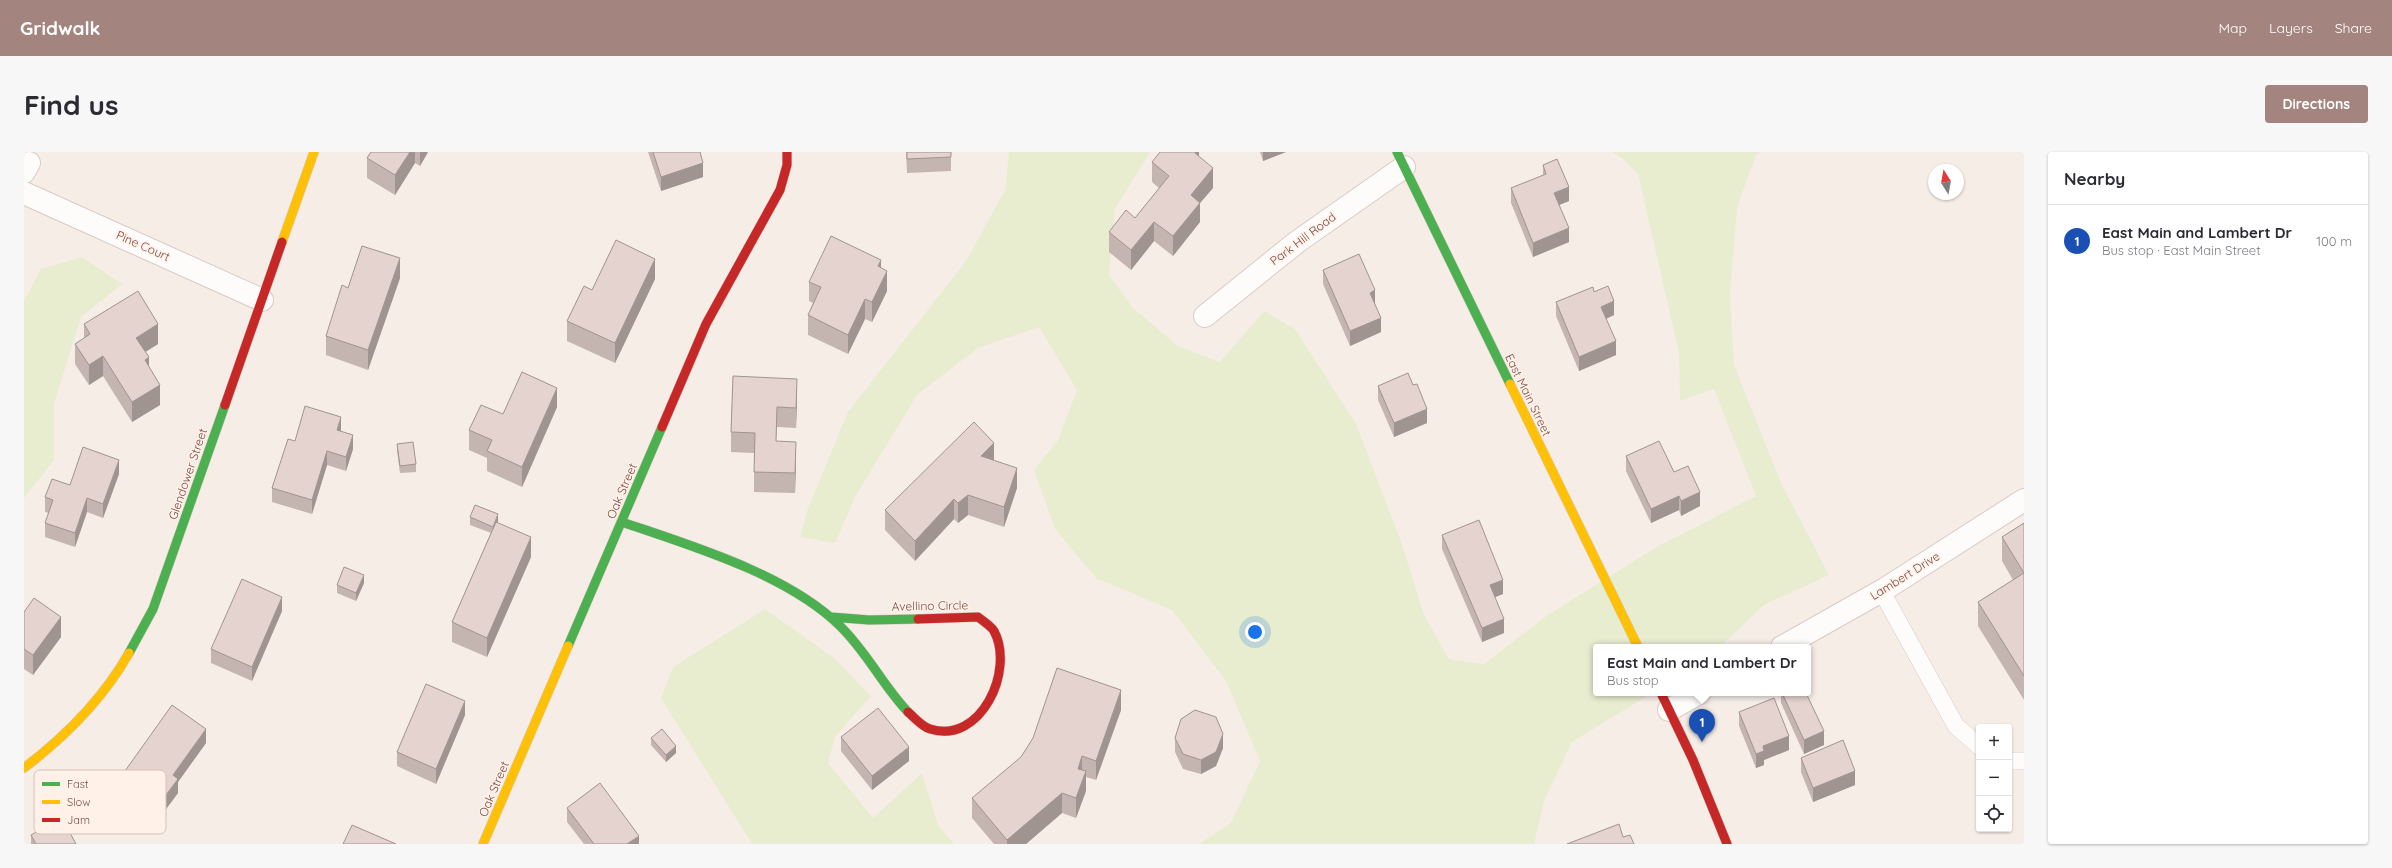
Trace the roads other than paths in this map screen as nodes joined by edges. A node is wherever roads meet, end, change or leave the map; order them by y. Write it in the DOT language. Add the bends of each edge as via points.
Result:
graph roads {
  1 [pos="314,152"];
  2 [pos="787,152"];
  3 [pos="1401,159"];
  4 [pos="24,193"];
  5 [pos="262,300"];
  6 [pos="1205,316"];
  7 [pos="2024,500"];
  8 [pos="622,522"];
  9 [pos="1882,592"];
  10 [pos="831,617"];
  11 [pos="1637,644"];
  12 [pos="1787,644"];
  13 [pos="1686,696"];
  14 [pos="1665,701"];
  15 [pos="1976,743"];
  16 [pos="2012,761"];
  17 [pos="2024,761"];
  18 [pos="24,768"];
  19 [pos="483,844"];
  20 [pos="1727,844"];
  1 -- 5 [label="street, Glendower Street"];
  2 -- 8 [label="street, Oak Street" via="787,164 780,190 706,324"];
  3 -- 6 [label="street, Park Hill Road"];
  3 -- 11 [label="street, East Main Street"];
  4 -- 5 [label="street, Pine Court"];
  5 -- 18 [label="street, Glendower Street" via="153,609 130,655 84,716"];
  7 -- 9 [label="street, Lambert Drive"];
  8 -- 10 [label="street, Avellino Circle" via="707,552 766,577"];
  8 -- 19 [label="street, Oak Street"];
  9 -- 12 [label="street, Lambert Drive"];
  9 -- 15 [label="lane" via="1956,726"];
  10 -- 10 [label="street, Avellino Circle" via="856,644 909,713 929,729 953,730 971,723 999,682 1001,654 994,631 988,622 978,617 869,620"];
  13 -- 14 [label="street"];
  14 -- 20 [label="street" via="1693,760"];
  16 -- 17 [label="lane"];
}
